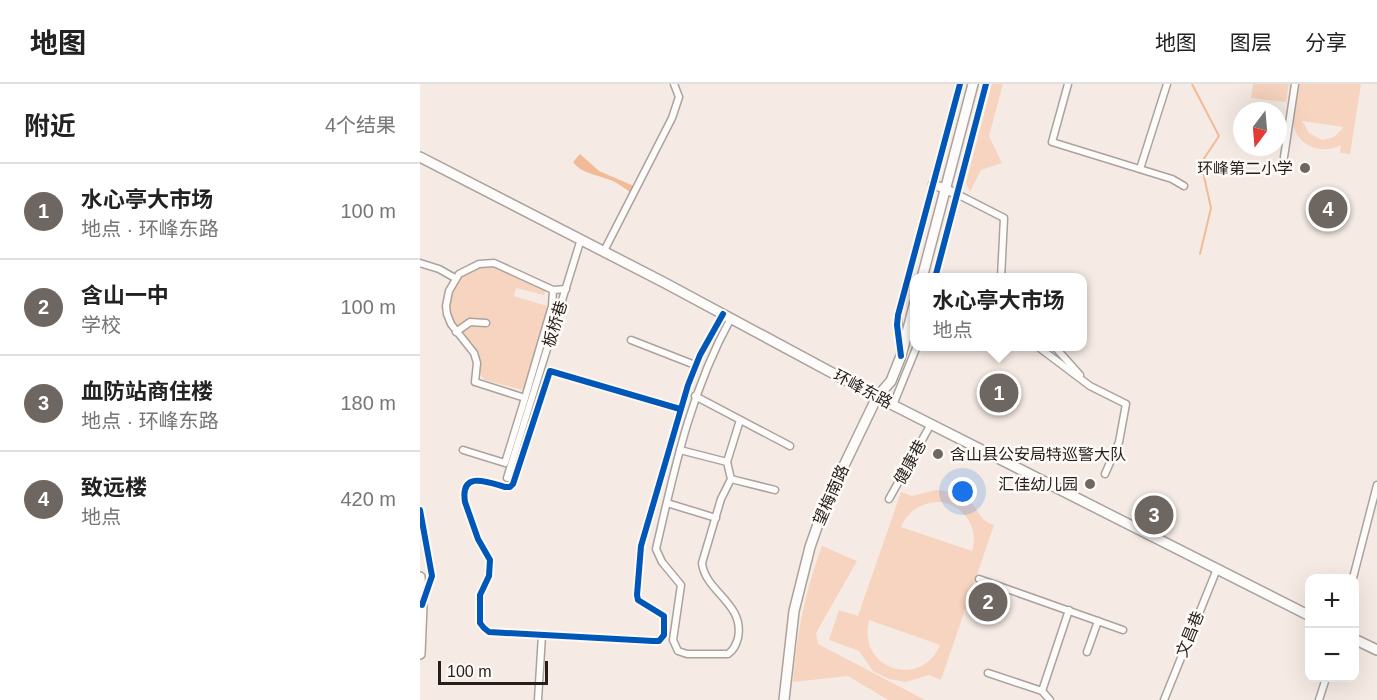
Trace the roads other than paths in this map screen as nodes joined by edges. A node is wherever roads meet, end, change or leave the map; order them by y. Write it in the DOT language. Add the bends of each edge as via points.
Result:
graph roads {
  1 [pos="674,84"];
  2 [pos="960,84"];
  3 [pos="973,84"];
  4 [pos="986,84"];
  5 [pos="1068,84"];
  6 [pos="1167,84"];
  7 [pos="1295,84"];
  8 [pos="420,157"];
  9 [pos="1284,157"];
  10 [pos="1140,169"];
  11 [pos="933,184"];
  12 [pos="1184,186"];
  13 [pos="945,189"];
  14 [pos="957,194"];
  15 [pos="581,239"];
  16 [pos="604,251"];
  17 [pos="420,263"];
  18 [pos="923,273"];
  19 [pos="936,273"];
  20 [pos="1001,273"];
  21 [pos="455,278"];
  22 [pos="566,289"];
  23 [pos="553,291"];
  24 [pos="727,316"];
  25 [pos="910,321"];
  26 [pos="486,323"];
  27 [pos="456,332"];
  28 [pos="631,340"];
  29 [pos="915,351"];
  30 [pos="1044,351"];
  31 [pos="1058,351"];
  32 [pos="901,356"];
  33 [pos="696,365"];
  34 [pos="1090,386"];
  35 [pos="695,396"];
  36 [pos="877,397"];
  37 [pos="525,398"];
  38 [pos="893,405"];
  39 [pos="680,409"];
  40 [pos="740,420"];
  41 [pos="931,424"];
  42 [pos="790,446"];
  43 [pos="463,450"];
  44 [pos="680,450"];
  45 [pos="727,462"];
  46 [pos="1105,474"];
  47 [pos="507,478"];
  48 [pos="730,479"];
  49 [pos="1377,484"];
  50 [pos="775,490"];
  51 [pos="889,499"];
  52 [pos="667,503"];
  53 [pos="420,510"];
  54 [pos="716,518"];
  55 [pos="1217,569"];
  56 [pos="1354,574"];
  57 [pos="420,577"];
  58 [pos="979,579"];
  59 [pos="422,606"];
  60 [pos="1069,610"];
  61 [pos="1305,613"];
  62 [pos="1098,621"];
  63 [pos="1123,630"];
  64 [pos="542,635"];
  65 [pos="1359,641"];
  66 [pos="1377,650"];
  67 [pos="1087,652"];
  68 [pos="420,654"];
  69 [pos="988,673"];
  70 [pos="1325,682"];
  71 [pos="1042,691"];
  72 [pos="538,700"];
  73 [pos="784,700"];
  74 [pos="1050,700"];
  75 [pos="1164,700"];
  76 [pos="1319,700"];
  1 -- 16 [label="street" via="679,97 672,118"];
  2 -- 11 [label="street"];
  3 -- 13 [label="main road"];
  4 -- 14 [label="street"];
  5 -- 10 [label="street" via="1052,142"];
  6 -- 10 [label="street"];
  7 -- 9 [label="street"];
  8 -- 15 [label="main road, 环峰东路"];
  10 -- 12 [label="street"];
  11 -- 13 [label="street"];
  11 -- 32 [label="street" via="898,315"];
  13 -- 14 [label="street"];
  13 -- 18 [label="main road"];
  14 -- 19 [label="street"];
  14 -- 20 [label="street" via="1004,218"];
  15 -- 16 [label="main road, 环峰东路"];
  15 -- 22 [label="street, 板桥巷"];
  16 -- 24 [label="main road, 环峰东路"];
  17 -- 21 [label="street"];
  21 -- 23 [label="street" via="474,266 494,263"];
  21 -- 27 [label="street" via="446,306"];
  22 -- 23 [label="street"];
  22 -- 47 [label="street, 板桥巷"];
  23 -- 37 [label="street"];
  24 -- 33 [label="street"];
  24 -- 35 [label="street"];
  24 -- 36 [label="main road, 环峰东路"];
  25 -- 32 [label="main road, 望梅南路"];
  26 -- 27 [label="street" via="470,322"];
  27 -- 37 [label="street" via="476,357 475,382"];
  28 -- 33 [label="street"];
  29 -- 38 [label="street"];
  30 -- 34 [label="street"];
  31 -- 34 [label="street"];
  32 -- 36 [label="main road, 望梅南路" via="891,381"];
  33 -- 39 [label="street"];
  34 -- 46 [label="street" via="1126,404 1119,442"];
  35 -- 40 [label="street"];
  35 -- 44 [label="street"];
  36 -- 38 [label="main road, 环峰东路"];
  36 -- 73 [label="main road, 望梅南路" via="824,507 810,547 794,611"];
  37 -- 43 [label="street" via="505,463"];
  38 -- 41 [label="main road, 环峰东路"];
  39 -- 64 [label="street" via="641,546 637,595 640,603 664,616 664,636 653,641"];
  39 -- 64 [label="street" via="550,370 513,484 505,487 471,480 467,485 465,502 490,560 489,576 480,595 480,622 489,632"];
  40 -- 42 [label="street"];
  40 -- 45 [label="street"];
  41 -- 51 [label="street, 健康巷"];
  41 -- 55 [label="main road, 环峰东路"];
  44 -- 45 [label="street"];
  44 -- 52 [label="street"];
  45 -- 48 [label="street"];
  48 -- 50 [label="street"];
  48 -- 54 [label="street"];
  49 -- 56 [label="street"];
  52 -- 54 [label="street"];
  52 -- 54 [label="street" via="656,549 681,585 673,640 678,651 687,654 728,654 738,639 734,611 702,570"];
  53 -- 59 [label="street" via="432,576"];
  55 -- 61 [label="main road, 环峰东路"];
  55 -- 75 [label="street, 文昌巷"];
  57 -- 59 [label="main road"];
  58 -- 60 [label="street"];
  59 -- 68 [label="main road"];
  60 -- 62 [label="street"];
  60 -- 71 [label="street"];
  62 -- 63 [label="street"];
  62 -- 67 [label="street"];
  64 -- 72 [label="street"];
  65 -- 66 [label="main road"];
  69 -- 71 [label="street"];
  70 -- 76 [label="street"];
  71 -- 74 [label="street"];
}
